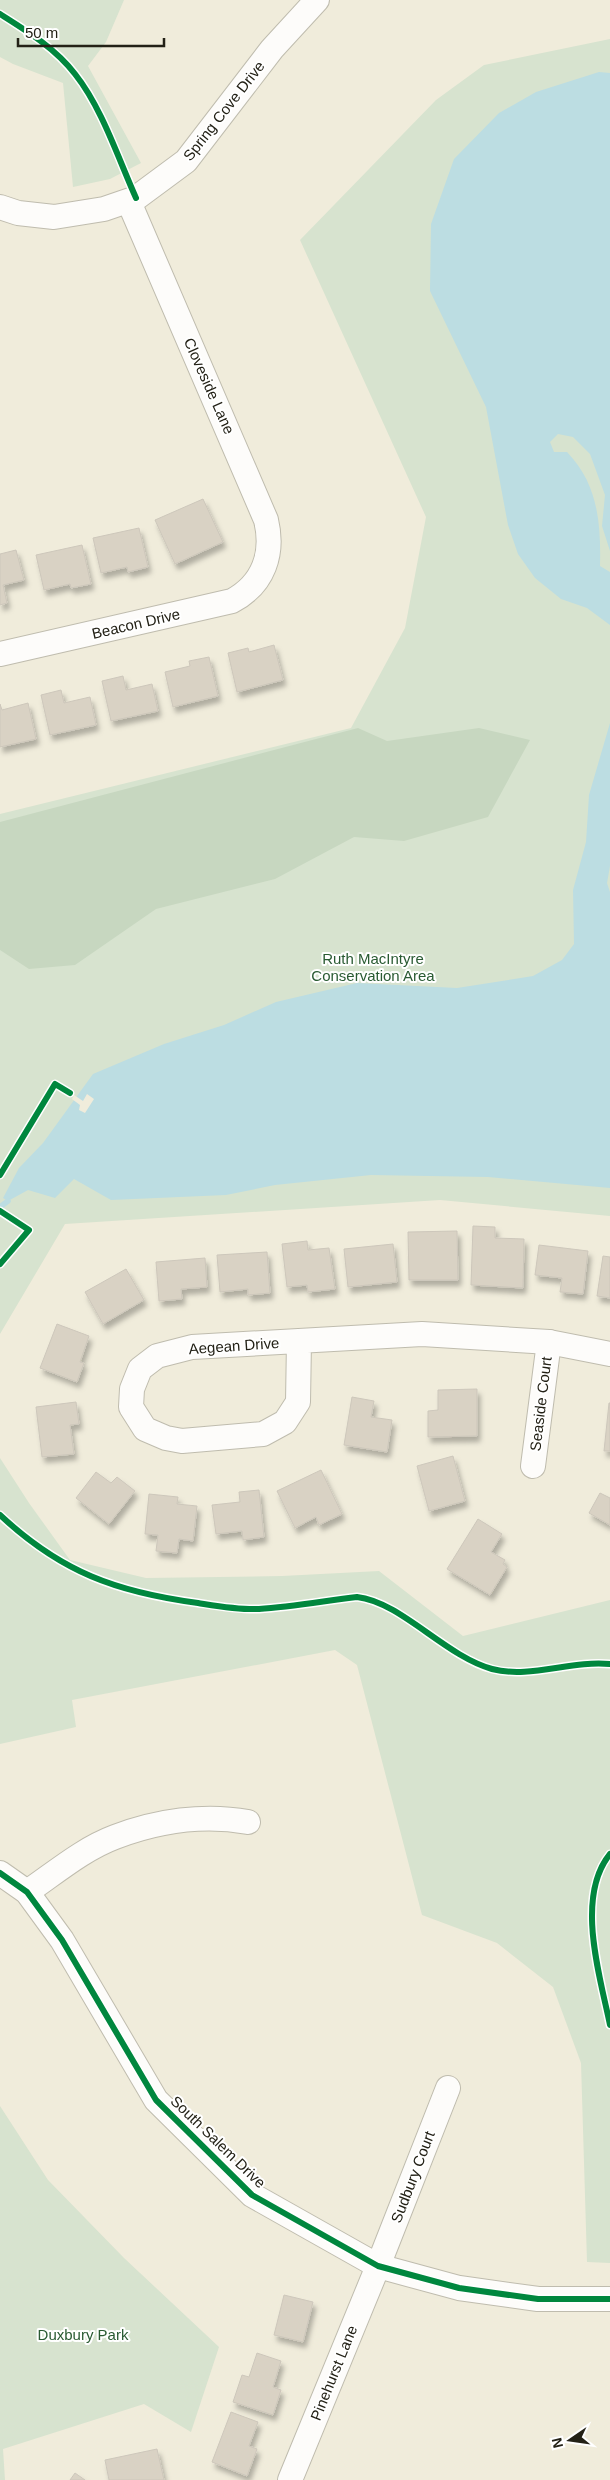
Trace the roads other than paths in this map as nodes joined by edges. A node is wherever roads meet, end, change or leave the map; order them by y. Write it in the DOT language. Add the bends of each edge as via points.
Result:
graph roads {
  1 [pos="317,0"];
  2 [pos="129,202"];
  3 [pos="0,207"];
  4 [pos="262,574"];
  5 [pos="0,654"];
  6 [pos="298,1341"];
  7 [pos="549,1342"];
  8 [pos="610,1354"];
  9 [pos="533,1466"];
  10 [pos="248,1822"];
  11 [pos="0,1873"];
  12 [pos="27,1892"];
  13 [pos="448,2088"];
  14 [pos="378,2266"];
  15 [pos="610,2299"];
  16 [pos="290,2480"];
  1 -- 2 [label="street, Spring Cove Drive" via="272,49 186,161"];
  2 -- 3 [label="street, Spring Cove Drive" via="83,214 54,217 18,213"];
  2 -- 4 [label="street, Cloveside Lane" via="266,520 269,555"];
  4 -- 5 [label="street, Beacon Drive" via="244,595 218,606"];
  6 -- 6 [label="street, Aegean Drive" via="192,1347 157,1356 140,1369 132,1389 131,1407 145,1429 166,1438 182,1441 263,1434 285,1422 298,1402"];
  6 -- 7 [label="street, Aegean Drive" via="422,1334"];
  7 -- 8 [label="street, Aegean Drive"];
  7 -- 9 [label="street, Seaside Court"];
  10 -- 12 [label="street" via="222,1817 198,1818 146,1827 93,1848"];
  11 -- 12 [label="street, South Salem Drive"];
  12 -- 14 [label="street, South Salem Drive" via="62,1940 156,2100 252,2195"];
  13 -- 14 [label="street, Sudbury Court"];
  14 -- 15 [label="street, South Salem Drive" via="459,2288 538,2299"];
  14 -- 16 [label="street, Pinehurst Lane"];
}
